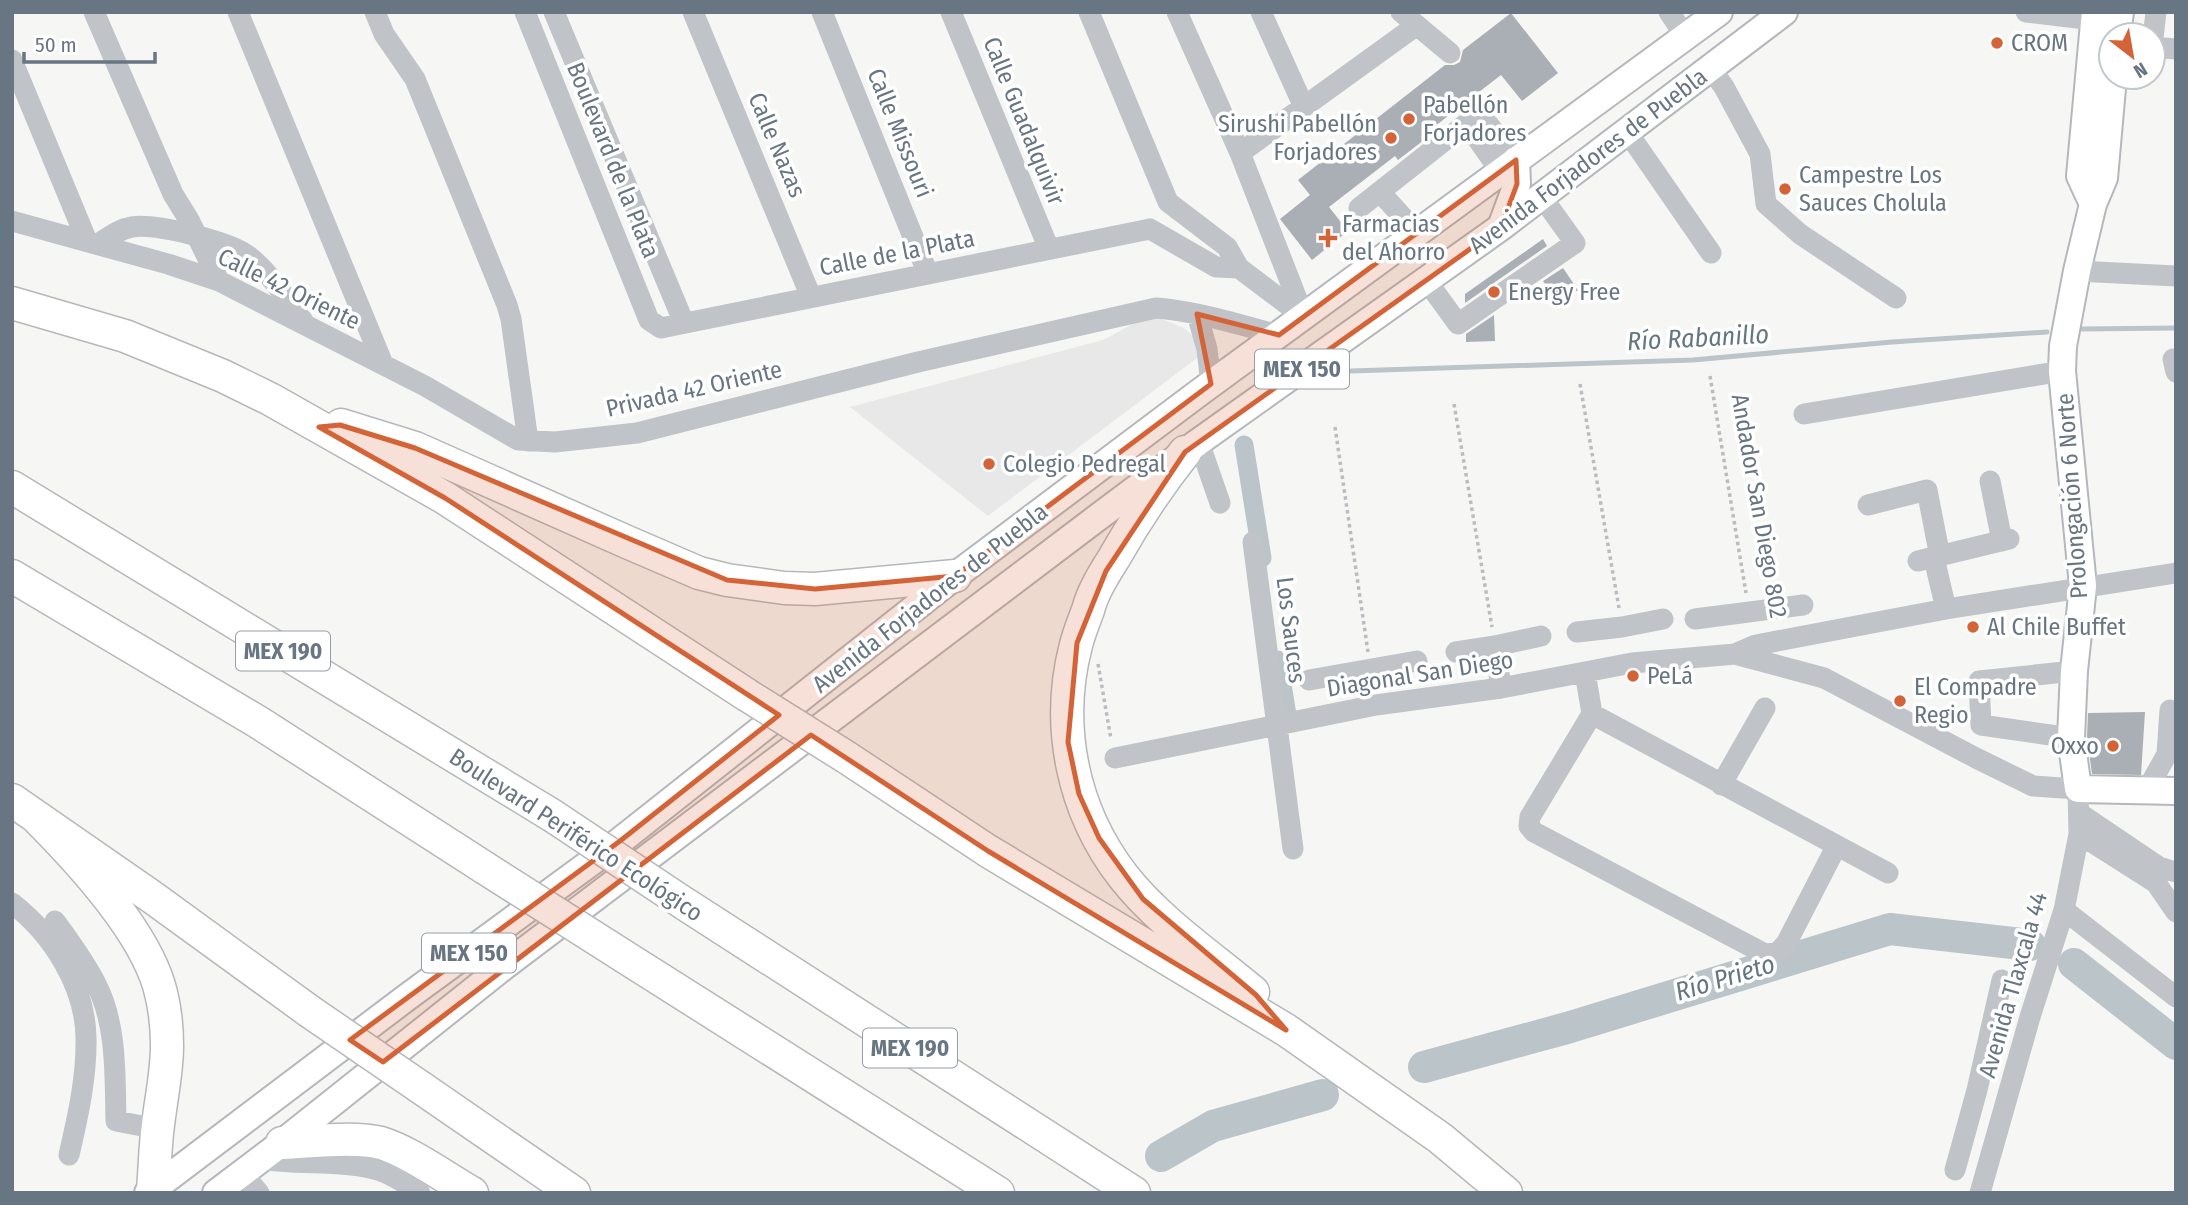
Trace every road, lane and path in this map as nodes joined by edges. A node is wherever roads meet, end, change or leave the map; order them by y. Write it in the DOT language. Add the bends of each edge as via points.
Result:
graph roads {
  1 [pos="94,12"];
  2 [pos="238,12"];
  3 [pos="375,12"];
  4 [pos="525,12"];
  5 [pos="554,12"];
  6 [pos="693,12"];
  7 [pos="822,12"];
  8 [pos="951,12"];
  9 [pos="1089,12"];
  10 [pos="1177,12"];
  11 [pos="1261,12"];
  12 [pos="1669,12"];
  13 [pos="1719,12"];
  14 [pos="1784,12"];
  15 [pos="2026,12"];
  16 [pos="1409,19"];
  17 [pos="2097,29"];
  18 [pos="1686,37"];
  19 [pos="1451,52"];
  20 [pos="12,60"];
  21 [pos="2097,63"];
  22 [pos="1711,68"];
  23 [pos="2112,91"];
  24 [pos="1304,107"];
  25 [pos="1628,133"];
  26 [pos="1240,153"];
  27 [pos="1508,166"];
  28 [pos="1380,192"];
  29 [pos="173,194"];
  30 [pos="1542,197"];
  31 [pos="1168,201"];
  32 [pos="2093,204"];
  33 [pos="1359,208"];
  34 [pos="12,221"];
  35 [pos="1501,228"];
  36 [pos="1150,229"];
  37 [pos="170,232"];
  38 [pos="1418,234"];
  39 [pos="197,237"];
  40 [pos="92,242"];
  41 [pos="1049,250"];
  42 [pos="1711,253"];
  43 [pos="168,264"];
  44 [pos="1239,268"];
  45 [pos="2077,271"];
  46 [pos="928,274"];
  47 [pos="2176,276"];
  48 [pos="1426,280"];
  49 [pos="219,281"];
  50 [pos="811,298"];
  51 [pos="1896,298"];
  52 [pos="12,303"];
  53 [pos="1197,314"];
  54 [pos="1304,317"];
  55 [pos="684,323"];
  56 [pos="655,325"];
  57 [pos="306,326"];
  58 [pos="1279,335"];
  59 [pos="383,364"];
  60 [pos="2062,371"];
  61 [pos="1710,376"];
  62 [pos="1211,384"];
  63 [pos="1580,384"];
  64 [pos="1454,404"];
  65 [pos="1804,414"];
  66 [pos="319,427"];
  67 [pos="1335,427"];
  68 [pos="528,441"];
  69 [pos="1191,448"];
  70 [pos="1990,481"];
  71 [pos="12,487"];
  72 [pos="1220,503"];
  73 [pos="1868,505"];
  74 [pos="1253,542"];
  75 [pos="1930,559"];
  76 [pos="2176,573"];
  77 [pos="12,576"];
  78 [pos="955,576"];
  79 [pos="2083,586"];
  80 [pos="1803,606"];
  81 [pos="1946,609"];
  82 [pos="1749,612"];
  83 [pos="1663,619"];
  84 [pos="1695,619"];
  85 [pos="1622,627"];
  86 [pos="1577,632"];
  87 [pos="1541,636"];
  88 [pos="1756,645"];
  89 [pos="1495,646"];
  90 [pos="1455,652"];
  91 [pos="1735,654"];
  92 [pos="1417,661"];
  93 [pos="1098,663"];
  94 [pos="1632,663"];
  95 [pos="1370,668"];
  96 [pos="2074,671"];
  97 [pos="1585,672"];
  98 [pos="1309,680"];
  99 [pos="1501,688"];
  100 [pos="1376,705"];
  101 [pos="1765,708"];
  102 [pos="2170,710"];
  103 [pos="1592,714"];
  104 [pos="1981,724"];
  105 [pos="1276,725"];
  106 [pos="2071,738"];
  107 [pos="1115,758"];
  108 [pos="1976,758"];
  109 [pos="1721,785"];
  110 [pos="2150,791"];
  111 [pos="2176,791"];
  112 [pos="24,808"];
  113 [pos="2079,812"];
  114 [pos="1836,847"];
  115 [pos="1293,849"];
  116 [pos="2176,872"];
  117 [pos="1888,873"];
  118 [pos="12,903"];
  119 [pos="2064,910"];
  120 [pos="2176,912"];
  121 [pos="55,921"];
  122 [pos="2002,979"];
  123 [pos="2176,997"];
  124 [pos="1286,1030"];
  125 [pos="1983,1063"];
  126 [pos="2015,1070"];
  127 [pos="1977,1090"];
  128 [pos="2007,1097"];
  129 [pos="79,1115"];
  130 [pos="116,1121"];
  131 [pos="158,1129"];
  132 [pos="69,1155"];
  133 [pos="262,1158"];
  134 [pos="1955,1170"];
  135 [pos="151,1191"];
  136 [pos="216,1193"];
  137 [pos="259,1193"];
  138 [pos="420,1193"];
  139 [pos="472,1193"];
  140 [pos="574,1193"];
  141 [pos="998,1193"];
  142 [pos="1134,1193"];
  143 [pos="1506,1193"];
  144 [pos="1980,1193"];
  1 -- 29 [label="street"];
  2 -- 59 [label="street"];
  3 -- 68 [label="street" via="383,34 415,79 507,305"];
  4 -- 56 [label="street, Boulevard de la Plata" via="649,320"];
  5 -- 55 [label="street, Boulevard de la Plata"];
  6 -- 50 [label="street, Calle Nazas"];
  7 -- 46 [label="street, Calle Missouri"];
  8 -- 41 [label="street, Calle Guadalquivir"];
  9 -- 31 [label="street"];
  10 -- 26 [label="street"];
  11 -- 24 [label="street"];
  12 -- 18 [label="street"];
  13 -- 18 [label="main road, Avenida Forjadores de Puebla / MEX 150"];
  14 -- 22 [label="main road, Avenida Forjadores de Puebla / MEX 150"];
  15 -- 17 [label="street"];
  16 -- 19 [label="street"];
  16 -- 24 [label="street"];
  18 -- 27 [label="main road, Avenida Forjadores de Puebla / MEX 150"];
  20 -- 40 [label="street"];
  21 -- 32 [label="main road" via="2080,176"];
  22 -- 25 [label="main road, Avenida Forjadores de Puebla / MEX 150"];
  22 -- 51 [label="street" via="1760,154 1766,204 1800,234"];
  23 -- 32 [label="main road, Prolongación 6 Norte" via="2104,178"];
  24 -- 26 [label="street"];
  25 -- 30 [label="main road, Avenida Forjadores de Puebla / MEX 150"];
  25 -- 42 [label="street"];
  26 -- 54 [label="street"];
  27 -- 28 [label="street" via="1488,124 1472,119"];
  27 -- 35 [label="main road" via="1517,184"];
  27 -- 38 [label="main road, Avenida Forjadores de Puebla / MEX 150"];
  28 -- 33 [label="street"];
  28 -- 38 [label="street"];
  29 -- 37 [label="street"];
  29 -- 39 [label="street"];
  30 -- 35 [label="main road, Avenida Forjadores de Puebla / MEX 150"];
  30 -- 48 [label="street" via="1575,243 1458,324"];
  31 -- 36 [label="street"];
  31 -- 44 [label="street" via="1227,247"];
  32 -- 45 [label="main road, Prolongación 6 Norte"];
  34 -- 40 [label="street, Calle 42 Oriente"];
  35 -- 48 [label="main road, Avenida Forjadores de Puebla / MEX 150"];
  36 -- 41 [label="street, Calle de la Plata"];
  36 -- 44 [label="street" via="1216,267"];
  37 -- 39 [label="street"];
  37 -- 40 [label="street" via="132,227"];
  37 -- 43 [label="street"];
  38 -- 54 [label="main road, Avenida Forjadores de Puebla / MEX 150"];
  39 -- 49 [label="street"];
  39 -- 57 [label="street" via="247,255"];
  40 -- 43 [label="street, Calle 42 Oriente"];
  41 -- 46 [label="street, Calle de la Plata"];
  43 -- 49 [label="street, Calle 42 Oriente"];
  44 -- 54 [label="street"];
  45 -- 47 [label="street"];
  45 -- 60 [label="main road, Prolongación 6 Norte"];
  46 -- 50 [label="street, Calle de la Plata"];
  48 -- 69 [label="main road, Avenida Forjadores de Puebla / MEX 150"];
  49 -- 57 [label="street, Calle 42 Oriente"];
  50 -- 55 [label="street, Calle de la Plata"];
  52 -- 66 [label="highway" via="75,319 175,354"];
  53 -- 58 [label="street, Privada 42 Oriente"];
  53 -- 62 [label="street" via="1208,349"];
  53 -- 68 [label="street, Privada 42 Oriente" via="1156,308 637,433"];
  54 -- 58 [label="main road, Avenida Forjadores de Puebla / MEX 150"];
  55 -- 56 [label="street, Calle de la Plata"];
  57 -- 59 [label="street, Calle 42 Oriente"];
  58 -- 62 [label="main road, Avenida Forjadores de Puebla / MEX 150"];
  59 -- 68 [label="street, Calle 42 Oriente" via="518,440"];
  60 -- 65 [label="street"];
  60 -- 79 [label="main road, Prolongación 6 Norte"];
  61 -- 82 [label="path, Andador San Diego 802"];
  62 -- 78 [label="main road, Avenida Forjadores de Puebla / MEX 150"];
  63 -- 85 [label="path"];
  64 -- 89 [label="path"];
  66 -- 78 [label="highway" via="340,425 415,448 699,573 727,580 807,589"];
  66 -- 124 [label="highway, bridge" via="445,498 988,850"];
  67 -- 95 [label="path"];
  69 -- 72 [label="street" via="1202,451"];
  69 -- 124 [label="highway" via="1143,509 1088,609 1070,687 1067,718 1072,766 1090,819 1124,878 1256,995"];
  69 -- 133 [label="main road, Avenida Forjadores de Puebla / MEX 150" via="503,967"];
  70 -- 75 [label="street" via="2006,540"];
  71 -- 142 [label="highway, Boulevard Periférico Ecológico / MEX 190, bridge" via="553,816"];
  73 -- 75 [label="street" via="1927,490"];
  74 -- 105 [label="street, Los Sauces"];
  75 -- 81 [label="street"];
  76 -- 79 [label="street, Diagonal San Diego"];
  77 -- 141 [label="highway, MEX 190, bridge" via="258,722"];
  78 -- 135 [label="main road, Avenida Forjadores de Puebla / MEX 150" via="620,842"];
  79 -- 81 [label="street, Diagonal San Diego"];
  79 -- 96 [label="main road, Prolongación 6 Norte"];
  80 -- 82 [label="street"];
  81 -- 88 [label="street, Diagonal San Diego"];
  82 -- 84 [label="street"];
  82 -- 88 [label="street, Andador San Diego 802"];
  83 -- 85 [label="street"];
  85 -- 86 [label="street"];
  85 -- 94 [label="street"];
  87 -- 89 [label="street"];
  88 -- 91 [label="street, Diagonal San Diego"];
  89 -- 90 [label="street"];
  89 -- 99 [label="street"];
  91 -- 94 [label="street, Diagonal San Diego"];
  91 -- 108 [label="street, Diagonal San Diego" via="1824,678"];
  92 -- 95 [label="street"];
  93 -- 107 [label="path"];
  94 -- 97 [label="street, Diagonal San Diego"];
  95 -- 98 [label="street"];
  95 -- 100 [label="street"];
  96 -- 104 [label="street" via="1979,681"];
  96 -- 106 [label="main road, Prolongación 6 Norte"];
  97 -- 99 [label="street, Diagonal San Diego"];
  97 -- 103 [label="street"];
  99 -- 100 [label="street, Diagonal San Diego"];
  100 -- 105 [label="street, Diagonal San Diego"];
  101 -- 109 [label="street"];
  102 -- 110 [label="street" via="2167,754"];
  103 -- 109 [label="street"];
  103 -- 114 [label="street" via="1530,817 1534,832 1765,954 1777,953 1786,944"];
  104 -- 106 [label="street"];
  104 -- 108 [label="street"];
  105 -- 107 [label="street, Diagonal San Diego"];
  105 -- 115 [label="street, Los Sauces"];
  106 -- 113 [label="main road, Prolongación 6 Norte"];
  108 -- 113 [label="street, Diagonal San Diego"];
  109 -- 114 [label="street"];
  110 -- 111 [label="main road"];
  110 -- 113 [label="main road"];
  112 -- 131 [label="highway" via="79,862 148,957 161,992 167,1046"];
  112 -- 140 [label="highway, bridge" via="309,1012"];
  113 -- 116 [label="street" via="2159,867"];
  113 -- 119 [label="street, Avenida Tlaxcala 44"];
  113 -- 120 [label="street" via="2156,883"];
  114 -- 117 [label="street"];
  118 -- 129 [label="street" via="43,931 76,988 86,1037"];
  119 -- 123 [label="street"];
  119 -- 126 [label="street, Avenida Tlaxcala 44"];
  121 -- 130 [label="street" via="99,988 114,1047"];
  122 -- 125 [label="street"];
  124 -- 143 [label="highway" via="1440,1138"];
  125 -- 126 [label="street"];
  125 -- 127 [label="street"];
  126 -- 128 [label="street, Avenida Tlaxcala 44"];
  127 -- 128 [label="street"];
  127 -- 134 [label="street"];
  128 -- 144 [label="street, Avenida Tlaxcala 44"];
  129 -- 130 [label="street"];
  129 -- 132 [label="street"];
  130 -- 131 [label="street"];
  131 -- 135 [label="highway"];
  133 -- 136 [label="main road, Avenida Forjadores de Puebla / MEX 150"];
  133 -- 137 [label="street"];
  133 -- 138 [label="street" via="366,1168 390,1175"];
  133 -- 139 [label="highway" via="367,1141 382,1143"];
}
